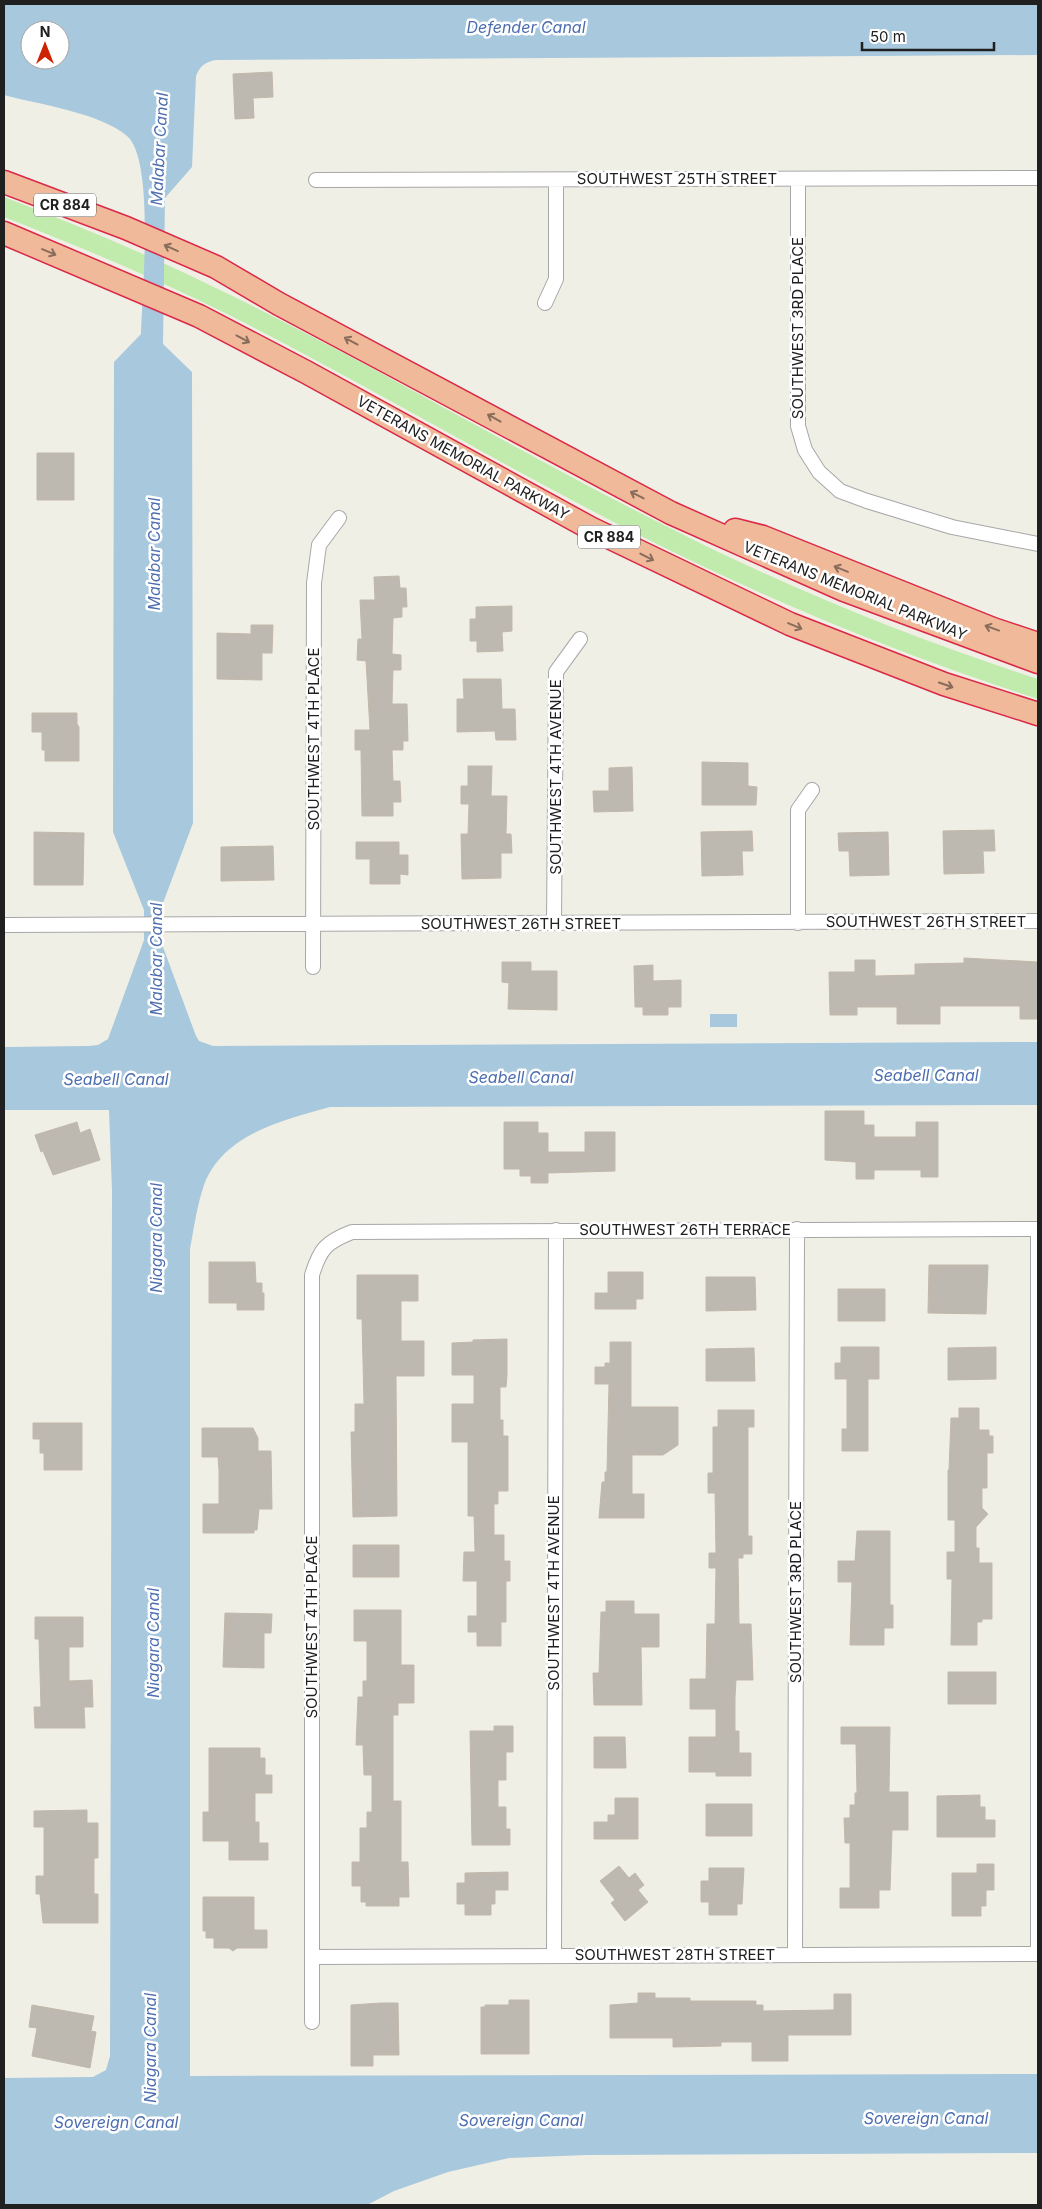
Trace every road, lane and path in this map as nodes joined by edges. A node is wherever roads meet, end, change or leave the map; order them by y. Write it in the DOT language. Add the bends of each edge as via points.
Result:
graph roads {
  1 [pos="1038,178"];
  2 [pos="798,179"];
  3 [pos="316,180"];
  4 [pos="556,180"];
  5 [pos="4,182"];
  6 [pos="4,233"];
  7 [pos="545,303"];
  8 [pos="672,513"];
  9 [pos="339,518"];
  10 [pos="1038,544"];
  11 [pos="580,639"];
  12 [pos="1038,644"];
  13 [pos="1038,662"];
  14 [pos="1038,714"];
  15 [pos="812,790"];
  16 [pos="1038,921"];
  17 [pos="554,923"];
  18 [pos="798,923"];
  19 [pos="313,925"];
  20 [pos="4,926"];
  21 [pos="314,967"];
  22 [pos="1038,1229"];
  23 [pos="556,1230"];
  24 [pos="797,1230"];
  25 [pos="333,1239"];
  26 [pos="1038,1954"];
  27 [pos="554,1955"];
  28 [pos="795,1955"];
  29 [pos="312,1957"];
  30 [pos="312,2022"];
  1 -- 2 [label="street, SOUTHWEST 25TH STREET"];
  2 -- 4 [label="street, SOUTHWEST 25TH STREET"];
  2 -- 10 [label="street, SOUTHWEST 3RD PLACE" via="798,426 805,450 819,472 840,491 867,501 952,527"];
  3 -- 4 [label="street, SOUTHWEST 25TH STREET"];
  4 -- 7 [label="street" via="556,279"];
  8 -- 5 [label="highway, VETERANS MEMORIAL PARKWAY / CR 884, one-way" via="216,268 126,228"];
  6 -- 14 [label="highway, VETERANS MEMORIAL PARKWAY / CR 884, one-way" via="200,316 590,528 790,624 944,684"];
  12 -- 8 [label="highway, one-way" via="762,537"];
  8 -- 13 [label="highway, VETERANS MEMORIAL PARKWAY / CR 884" via="844,590"];
  9 -- 19 [label="street, SOUTHWEST 4TH PLACE" via="320,545 314,583"];
  11 -- 17 [label="street, SOUTHWEST 4TH AVENUE" via="556,672"];
  15 -- 18 [label="street" via="798,810"];
  16 -- 18 [label="street, SOUTHWEST 26TH STREET"];
  17 -- 18 [label="street, SOUTHWEST 26TH STREET"];
  17 -- 19 [label="street, SOUTHWEST 26TH STREET"];
  19 -- 20 [label="street, SOUTHWEST 26TH STREET"];
  19 -- 21 [label="street, SOUTHWEST 4TH PLACE"];
  22 -- 24 [label="street, SOUTHWEST 26TH TERRACE"];
  22 -- 26 [label="street"];
  23 -- 24 [label="street, SOUTHWEST 26TH TERRACE"];
  23 -- 25 [label="street, SOUTHWEST 26TH TERRACE" via="352,1232"];
  23 -- 27 [label="street, SOUTHWEST 4TH AVENUE"];
  24 -- 28 [label="street, SOUTHWEST 3RD PLACE"];
  25 -- 29 [label="street, SOUTHWEST 4TH PLACE" via="319,1254 312,1275"];
  26 -- 28 [label="street, SOUTHWEST 28TH STREET"];
  27 -- 28 [label="street, SOUTHWEST 28TH STREET"];
  27 -- 29 [label="street, SOUTHWEST 28TH STREET"];
  29 -- 30 [label="street, SOUTHWEST 4TH PLACE"];
}
